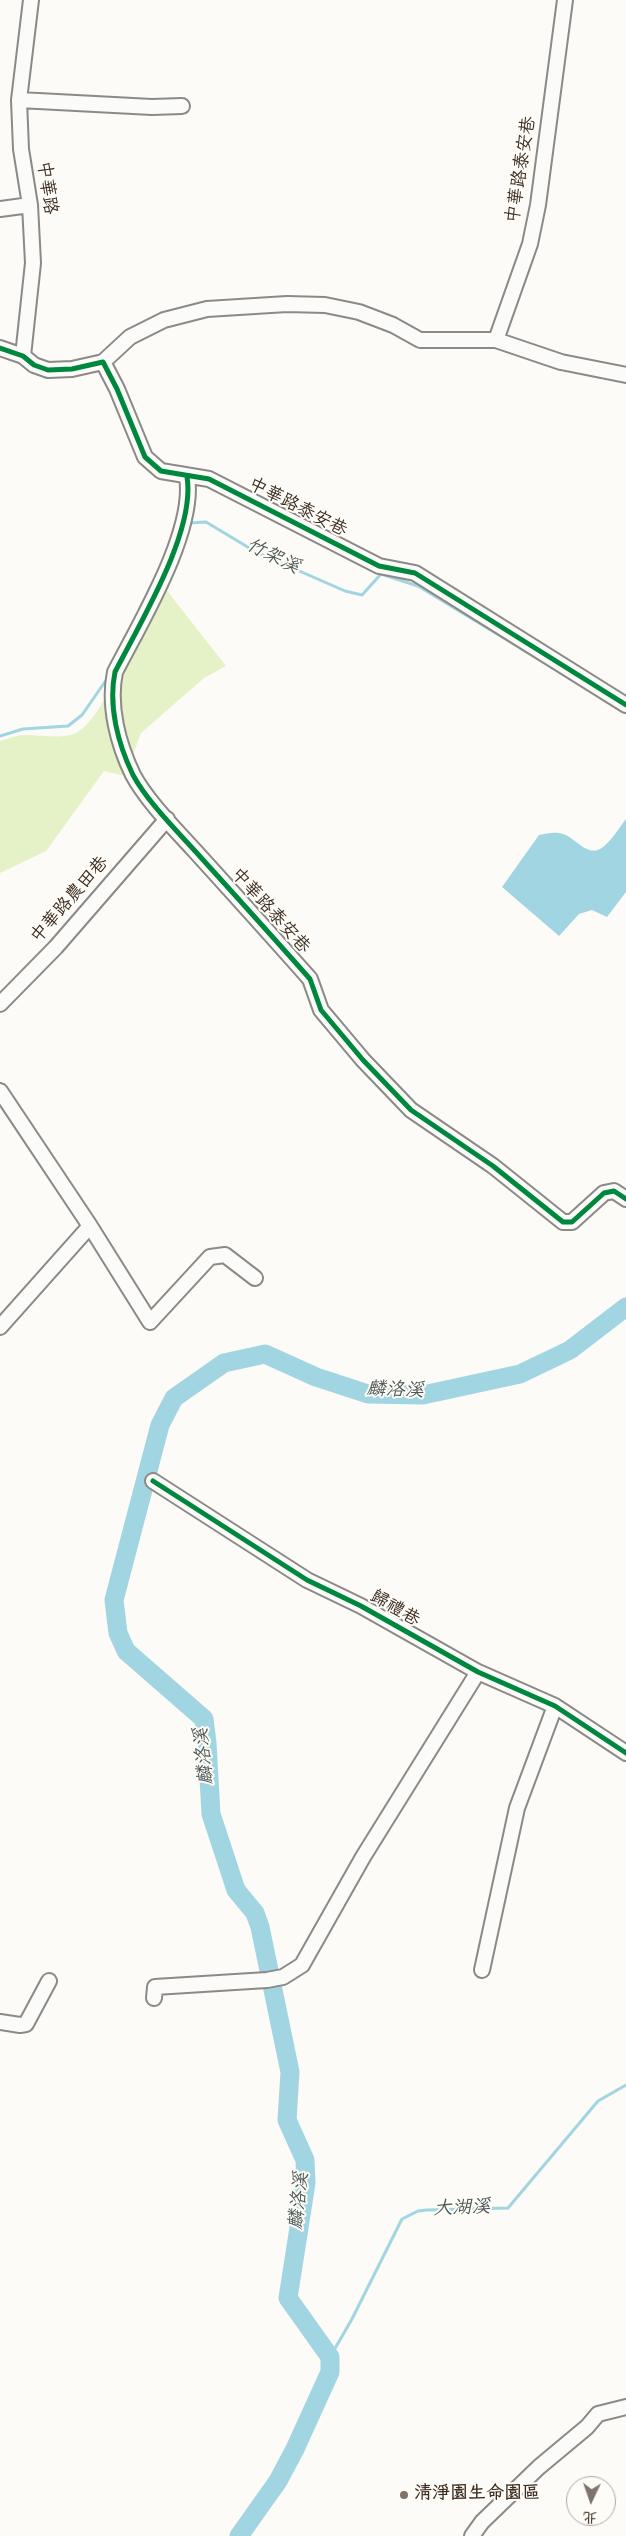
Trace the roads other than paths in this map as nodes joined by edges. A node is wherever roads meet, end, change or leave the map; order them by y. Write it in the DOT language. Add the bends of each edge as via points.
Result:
graph roads {
  1 [pos="31,0"];
  2 [pos="565,0"];
  3 [pos="19,100"];
  4 [pos="182,106"];
  5 [pos="30,205"];
  6 [pos="0,208"];
  7 [pos="496,340"];
  8 [pos="0,348"];
  9 [pos="23,356"];
  10 [pos="103,362"];
  11 [pos="626,375"];
  12 [pos="187,477"];
  13 [pos="626,705"];
  14 [pos="167,819"];
  15 [pos="0,1004"];
  16 [pos="0,1091"];
  17 [pos="626,1199"];
  18 [pos="90,1226"];
  19 [pos="255,1278"];
  20 [pos="0,1327"];
  21 [pos="154,1481"];
  22 [pos="478,1672"];
  23 [pos="555,1706"];
  24 [pos="626,1753"];
  25 [pos="482,1970"];
  26 [pos="49,1981"];
  27 [pos="154,1998"];
  28 [pos="0,2022"];
  29 [pos="626,2407"];
  30 [pos="472,2536"];
  1 -- 3 [label="street, 中華路"];
  2 -- 7 [label="street, 中華路泰安巷" via="538,205 530,244"];
  3 -- 4 [label="street"];
  3 -- 5 [label="street, 中華路" via="20,149"];
  5 -- 6 [label="street"];
  5 -- 9 [label="street, 中華路" via="33,263"];
  7 -- 10 [label="street" via="420,340 359,312 325,305 287,304 207,309 164,320 130,338"];
  7 -- 11 [label="street" via="562,362"];
  8 -- 9 [label="street"];
  9 -- 10 [label="street" via="34,366 48,370"];
  10 -- 12 [label="street, 中華路泰安巷" via="144,457 161,472"];
  12 -- 13 [label="street, 中華路泰安巷" via="209,479 379,566 415,573"];
  12 -- 14 [label="street, 中華路泰安巷" via="188,505 161,582 115,672 112,692 122,752 134,777"];
  14 -- 15 [label="street, 中華路農田巷" via="56,947"];
  14 -- 17 [label="street, 中華路泰安巷" via="310,979 322,1010 363,1060 411,1110 493,1166 563,1222 572,1222 604,1193 614,1191"];
  16 -- 18 [label="street"];
  18 -- 19 [label="street" via="150,1322 210,1257 225,1255"];
  18 -- 20 [label="street"];
  21 -- 22 [label="street, 歸禮巷" via="307,1580 361,1606"];
  22 -- 23 [label="street, 歸禮巷"];
  22 -- 27 [label="street" via="363,1857 302,1966 268,1980 155,1987"];
  23 -- 24 [label="street, 歸禮巷"];
  23 -- 25 [label="street" via="518,1808"];
  26 -- 28 [label="street" via="26,2024"];
  29 -- 30 [label="street" via="598,2414 587,2428 482,2522"];
}
